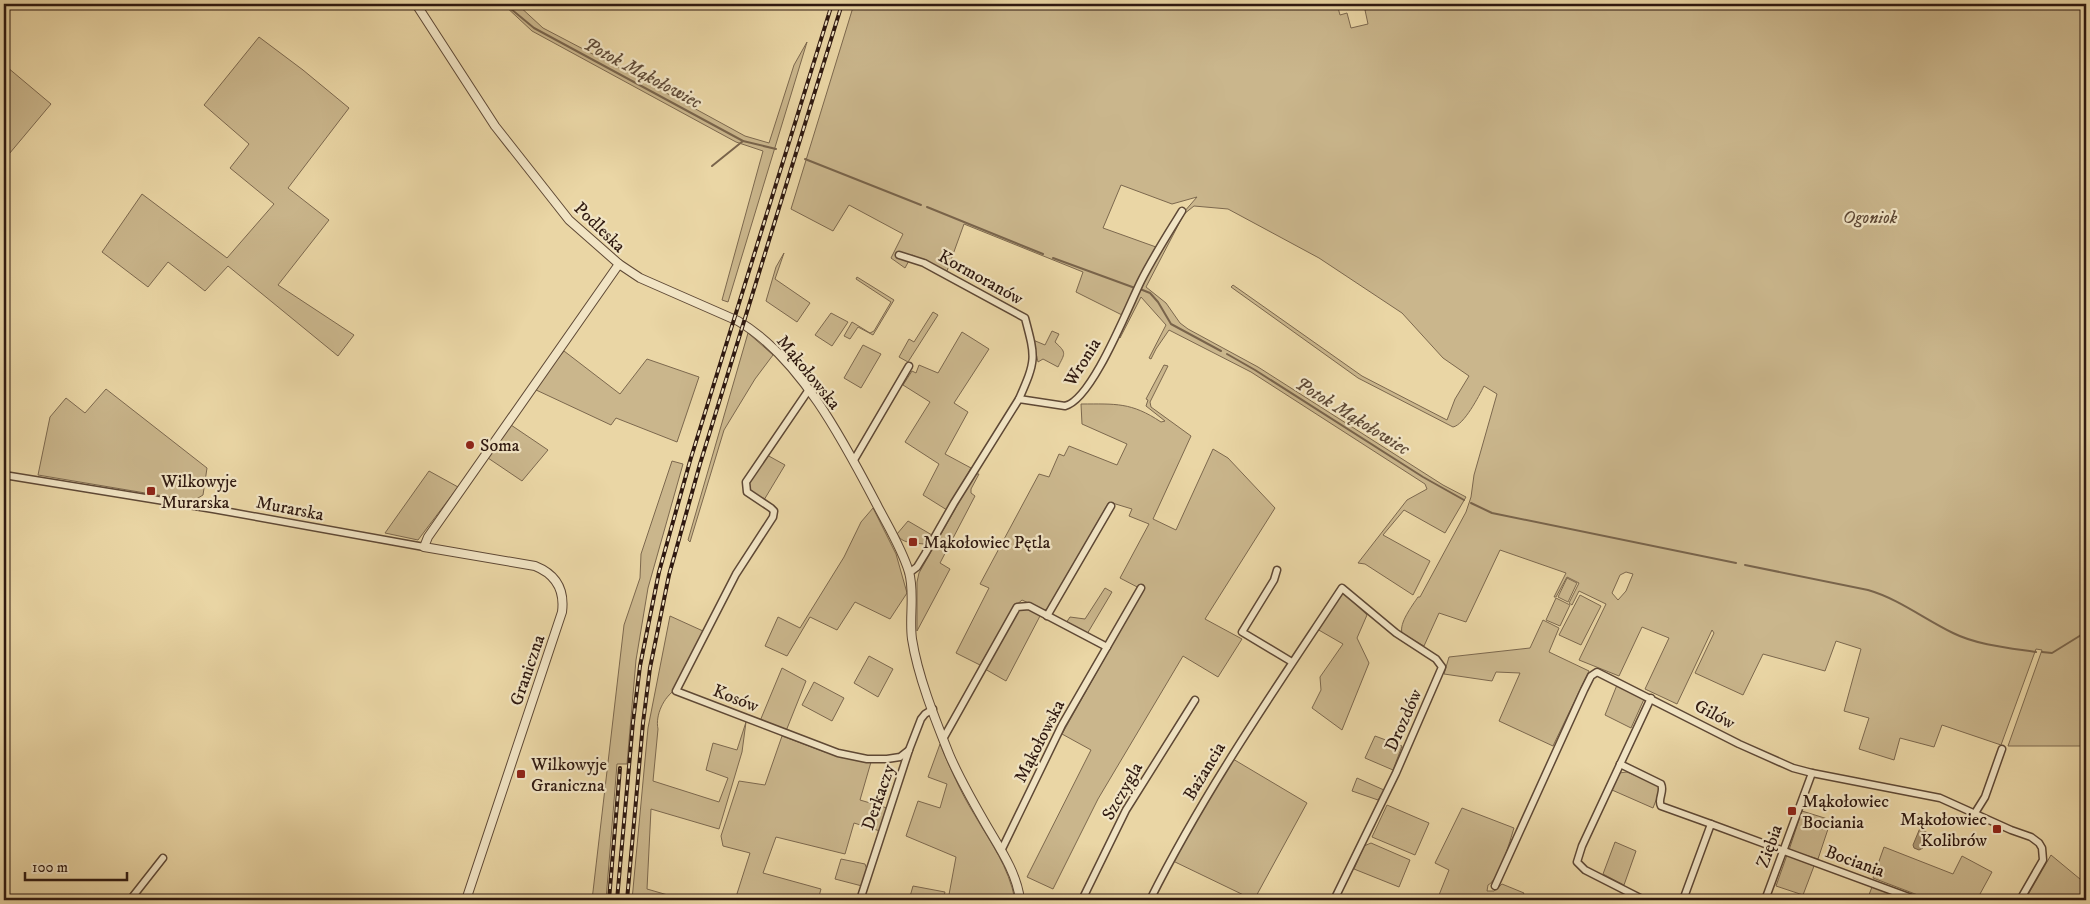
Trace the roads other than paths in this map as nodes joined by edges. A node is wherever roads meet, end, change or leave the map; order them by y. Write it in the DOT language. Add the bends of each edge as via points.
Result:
graph roads {
  1 [pos="416,4"];
  2 [pos="1182,211"];
  3 [pos="899,255"];
  4 [pos="619,264"];
  5 [pos="909,366"];
  6 [pos="808,391"];
  7 [pos="1018,399"];
  8 [pos="854,460"];
  9 [pos="4,475"];
  10 [pos="1110,506"];
  11 [pos="424,547"];
  12 [pos="1277,570"];
  13 [pos="909,573"];
  14 [pos="1141,588"];
  15 [pos="1342,588"];
  16 [pos="1047,616"];
  17 [pos="1107,647"];
  18 [pos="1292,662"];
  19 [pos="1651,698"];
  20 [pos="1195,700"];
  21 [pos="933,710"];
  22 [pos="943,739"];
  23 [pos="2002,749"];
  24 [pos="909,750"];
  25 [pos="1620,764"];
  26 [pos="1812,773"];
  27 [pos="1975,813"];
  28 [pos="1711,824"];
  29 [pos="1001,851"];
  30 [pos="1784,851"];
  31 [pos="163,858"];
  32 [pos="1495,886"];
  33 [pos="130,900"];
  34 [pos="466,900"];
  35 [pos="860,900"];
  36 [pos="1020,900"];
  37 [pos="1082,900"];
  38 [pos="1150,900"];
  39 [pos="1334,900"];
  40 [pos="1644,900"];
  41 [pos="1683,900"];
  42 [pos="1766,900"];
  43 [pos="1917,900"];
  44 [pos="2020,900"];
  1 -- 4 [label="street, Podleska" via="501,134 569,220"];
  2 -- 7 [label="street, Wronia" via="1137,289 1106,356 1075,402 1060,406"];
  3 -- 7 [label="street, Kormoranów" via="924,263 1025,318 1034,361"];
  4 -- 6 [label="street, Mąkołowska" via="640,278 743,324 777,353"];
  4 -- 11 [label="street, Podleska" via="467,480"];
  5 -- 8 [label="street"];
  6 -- 8 [label="street, Mąkołowska"];
  6 -- 24 [label="street, Kosów" via="746,482 747,492 771,508 774,514 736,574 676,691 838,753 887,760 900,757"];
  7 -- 13 [label="street" via="926,554"];
  8 -- 13 [label="street, Mąkołowska"];
  9 -- 11 [label="street, Murarska"];
  10 -- 16 [label="street"];
  11 -- 34 [label="street, Graniczna" via="547,570 559,586 562,597 562,612"];
  12 -- 18 [label="street" via="1242,632"];
  13 -- 21 [label="street, Mąkołowska" via="912,638"];
  14 -- 17 [label="street, Mąkołowska"];
  15 -- 18 [label="street, Bażancia"];
  15 -- 39 [label="street, Drozdów" via="1442,667 1396,773"];
  16 -- 17 [label="street"];
  16 -- 22 [label="street" via="1025,605 1015,610"];
  17 -- 29 [label="street, Mąkołowska" via="1062,725"];
  18 -- 38 [label="street, Bażancia" via="1230,756"];
  19 -- 25 [label="street"];
  19 -- 26 [label="street, Gilów" via="1739,744"];
  19 -- 32 [label="street, Gilów" via="1596,672 1591,676"];
  20 -- 37 [label="street, Szczygla" via="1126,810"];
  21 -- 22 [label="street, Mąkołowska"];
  21 -- 24 [label="street, Derkaczy" via="921,719"];
  22 -- 29 [label="street, Mąkołowska" via="967,793"];
  23 -- 27 [label="street"];
  24 -- 35 [label="street, Derkaczy"];
  25 -- 28 [label="street, Bociania" via="1661,784 1661,806"];
  25 -- 40 [label="street" via="1577,862 1585,870"];
  26 -- 27 [label="street, Gilów" via="1940,798"];
  26 -- 30 [label="street, Ziębia"];
  27 -- 44 [label="street, Gilów" via="2039,843 2043,852 2041,864"];
  28 -- 30 [label="street, Bociania"];
  28 -- 41 [label="street"];
  29 -- 36 [label="street, Mąkołowska"];
  30 -- 42 [label="street, Ziębia"];
  30 -- 43 [label="street, Bociania"];
  31 -- 33 [label="street"];
}
